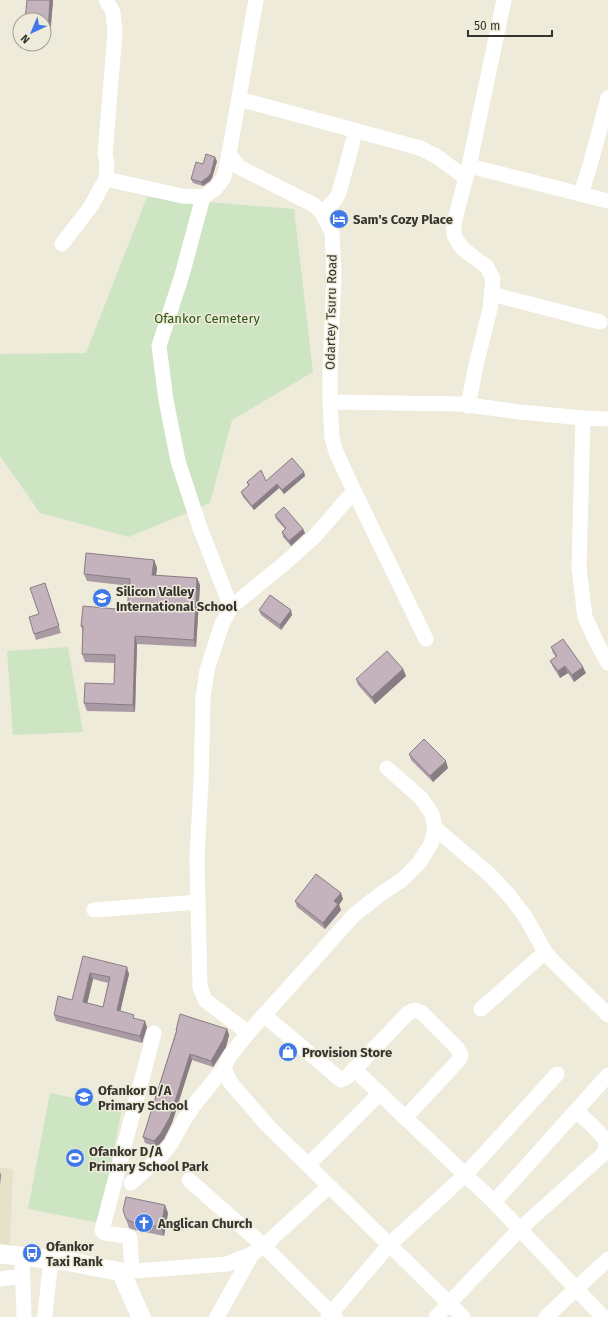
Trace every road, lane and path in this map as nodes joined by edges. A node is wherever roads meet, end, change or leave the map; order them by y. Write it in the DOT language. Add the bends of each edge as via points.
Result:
graph roads {
  1 [pos="106,0"];
  2 [pos="256,0"];
  3 [pos="504,0"];
  4 [pos="608,98"];
  5 [pos="239,99"];
  6 [pos="353,141"];
  7 [pos="229,154"];
  8 [pos="467,172"];
  9 [pos="106,179"];
  10 [pos="580,194"];
  11 [pos="203,197"];
  12 [pos="608,201"];
  13 [pos="322,213"];
  14 [pos="62,244"];
  15 [pos="492,294"];
  16 [pos="600,322"];
  17 [pos="330,402"];
  18 [pos="468,406"];
  19 [pos="583,418"];
  20 [pos="608,419"];
  21 [pos="354,491"];
  22 [pos="231,607"];
  23 [pos="426,639"];
  24 [pos="608,662"];
  25 [pos="387,768"];
  26 [pos="435,828"];
  27 [pos="198,902"];
  28 [pos="94,910"];
  29 [pos="545,952"];
  30 [pos="481,1009"];
  31 [pos="264,1015"];
  32 [pos="608,1015"];
  33 [pos="154,1033"];
  34 [pos="248,1033"];
  35 [pos="224,1068"];
  36 [pos="354,1069"];
  37 [pos="557,1074"];
  38 [pos="608,1076"];
  39 [pos="380,1093"];
  40 [pos="576,1111"];
  41 [pos="405,1118"];
  42 [pos="308,1165"];
  43 [pos="465,1175"];
  44 [pos="189,1180"];
  45 [pos="131,1183"];
  46 [pos="329,1186"];
  47 [pos="494,1202"];
  48 [pos="520,1229"];
  49 [pos="389,1245"];
  50 [pos="258,1250"];
  51 [pos="0,1254"];
  52 [pos="22,1256"];
  53 [pos="51,1259"];
  54 [pos="608,1259"];
  55 [pos="127,1271"];
  56 [pos="22,1276"];
  57 [pos="0,1279"];
  58 [pos="576,1288"];
  59 [pos="450,1303"];
  60 [pos="46,1315"];
  61 [pos="331,1316"];
  62 [pos="24,1317"];
  63 [pos="142,1317"];
  64 [pos="217,1317"];
  65 [pos="436,1317"];
  66 [pos="463,1317"];
  67 [pos="546,1317"];
  68 [pos="603,1317"];
  1 -- 9 [label="street" via="113,12 115,32 105,154"];
  2 -- 5 [label="street"];
  3 -- 8 [label="street"];
  4 -- 10 [label="street"];
  5 -- 7 [label="street"];
  5 -- 8 [label="street" via="420,148"];
  6 -- 13 [label="street" via="339,193"];
  7 -- 11 [label="street" via="224,177 216,188"];
  7 -- 13 [label="street, Odartey Tsuru Road" via="240,167 314,205"];
  8 -- 10 [label="street"];
  8 -- 15 [label="street" via="454,224 454,236 463,249 487,267 493,278"];
  9 -- 11 [label="street" via="182,196"];
  9 -- 14 [label="street"];
  10 -- 12 [label="street"];
  11 -- 22 [label="street" via="160,346 166,400 178,461 200,528"];
  13 -- 17 [label="street, Odartey Tsuru Road" via="332,232 334,275"];
  15 -- 16 [label="street"];
  15 -- 18 [label="street"];
  17 -- 18 [label="street"];
  17 -- 21 [label="street, Odartey Tsuru Road" via="332,438"];
  18 -- 19 [label="street"];
  19 -- 20 [label="street"];
  19 -- 24 [label="street" via="579,568 585,617 596,643"];
  21 -- 22 [label="street" via="314,538"];
  21 -- 23 [label="street, Odartey Tsuru Road"];
  22 -- 27 [label="street" via="222,624 207,670 203,698 197,858"];
  25 -- 26 [label="street" via="421,798 432,814"];
  26 -- 29 [label="street" via="489,874 507,893"];
  26 -- 31 [label="street" via="431,844 419,863 402,880 354,915"];
  27 -- 28 [label="street"];
  27 -- 34 [label="street" via="200,987 205,1000"];
  29 -- 30 [label="street"];
  29 -- 32 [label="street"];
  31 -- 34 [label="street"];
  31 -- 36 [label="street" via="341,1080"];
  33 -- 55 [label="street" via="102,1230 104,1233 130,1238"];
  34 -- 35 [label="street" via="229,1057"];
  35 -- 42 [label="street" via="230,1082"];
  35 -- 45 [label="street" via="187,1115 161,1156"];
  36 -- 39 [label="street"];
  36 -- 41 [label="street" via="408,1013 415,1010 422,1013 461,1055"];
  37 -- 43 [label="street"];
  38 -- 40 [label="street"];
  39 -- 41 [label="street"];
  39 -- 42 [label="street"];
  40 -- 47 [label="street"];
  40 -- 48 [label="street" via="603,1137 606,1143 605,1150 602,1156"];
  41 -- 43 [label="street"];
  42 -- 46 [label="street"];
  43 -- 47 [label="street"];
  43 -- 49 [label="street"];
  44 -- 50 [label="street"];
  46 -- 49 [label="street"];
  46 -- 50 [label="street"];
  47 -- 48 [label="street"];
  48 -- 58 [label="street"];
  48 -- 59 [label="street"];
  49 -- 59 [label="street"];
  49 -- 61 [label="street"];
  50 -- 55 [label="street" via="227,1264"];
  50 -- 61 [label="street"];
  50 -- 64 [label="street"];
  51 -- 52 [label="main road"];
  52 -- 53 [label="main road"];
  52 -- 56 [label="street"];
  53 -- 55 [label="main road"];
  53 -- 60 [label="street"];
  54 -- 58 [label="street"];
  55 -- 63 [label="main road"];
  56 -- 57 [label="street"];
  56 -- 62 [label="street"];
  58 -- 67 [label="street"];
  58 -- 68 [label="street"];
  59 -- 65 [label="street"];
  59 -- 66 [label="street"];
}
